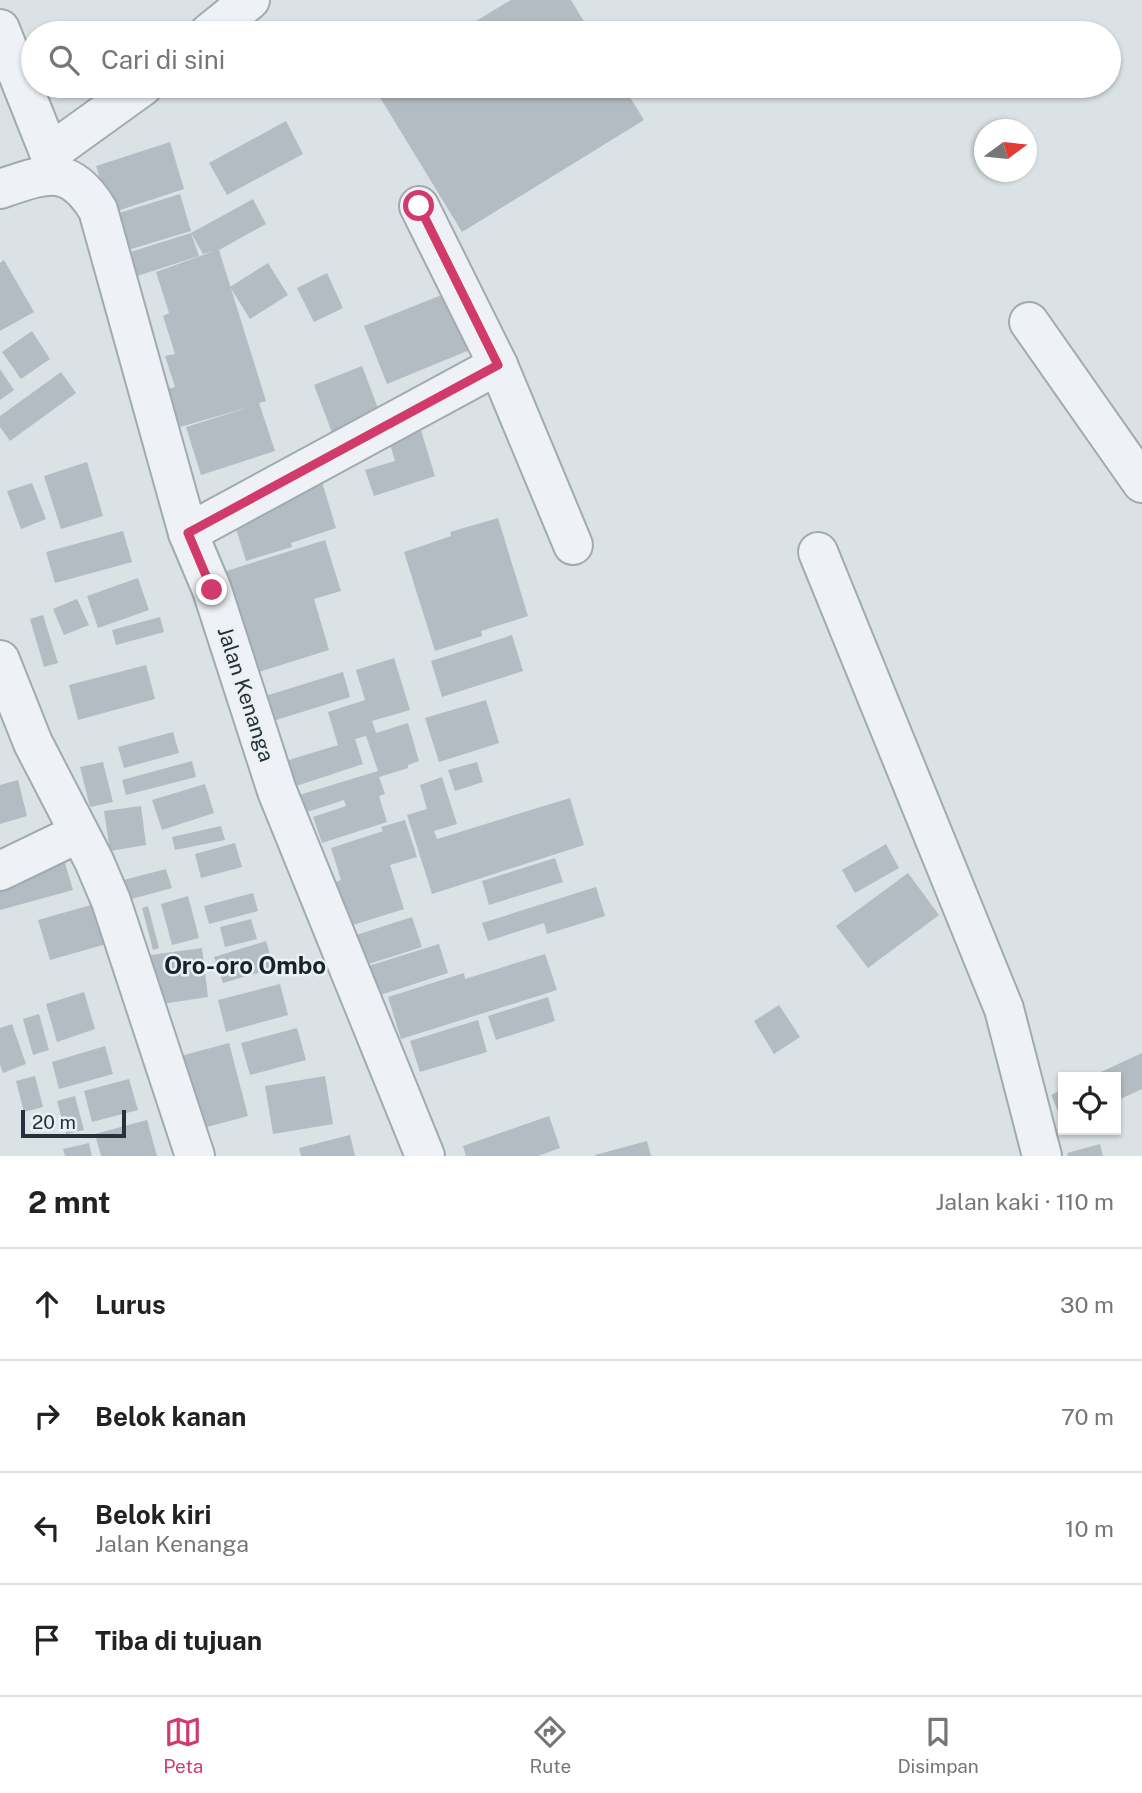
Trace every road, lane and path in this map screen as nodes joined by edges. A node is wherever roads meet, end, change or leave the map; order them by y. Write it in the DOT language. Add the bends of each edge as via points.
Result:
graph roads {
  1 [pos="250,0"];
  2 [pos="224,21"];
  3 [pos="0,29"];
  4 [pos="21,82"];
  5 [pos="28,98"];
  6 [pos="129,98"];
  7 [pos="54,164"];
  8 [pos="0,189"];
  9 [pos="419,206"];
  10 [pos="1029,322"];
  11 [pos="498,365"];
  12 [pos="1137,467"];
  13 [pos="188,533"];
  14 [pos="573,545"];
  15 [pos="818,552"];
  16 [pos="0,660"];
  17 [pos="79,833"];
  18 [pos="0,871"];
  19 [pos="195,1156"];
  20 [pos="425,1156"];
  21 [pos="1042,1156"];
  1 -- 2 [label="street"];
  3 -- 4 [label="street"];
  5 -- 7 [label="street"];
  6 -- 7 [label="street"];
  7 -- 8 [label="street" via="45,175"];
  7 -- 13 [label="street, Jalan Kenanga" via="81,187 97,210"];
  9 -- 11 [label="street"];
  10 -- 12 [label="street"];
  11 -- 13 [label="street"];
  11 -- 14 [label="street"];
  13 -- 20 [label="street, Jalan Kenanga" via="212,590 278,792"];
  15 -- 21 [label="street" via="1004,1009"];
  16 -- 17 [label="street" via="33,743"];
  17 -- 18 [label="street"];
  17 -- 19 [label="street" via="111,901"];
}
